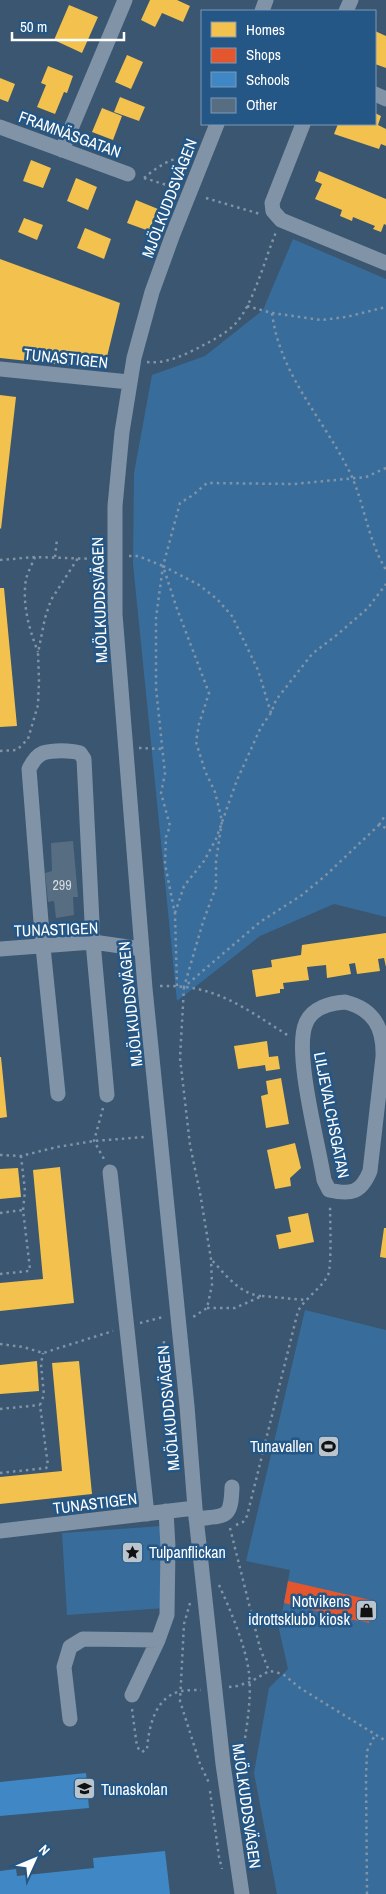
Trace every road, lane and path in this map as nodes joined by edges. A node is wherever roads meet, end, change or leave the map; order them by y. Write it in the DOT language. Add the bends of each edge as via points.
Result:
graph roads {
  1 [pos="124,0"];
  2 [pos="217,125"];
  3 [pos="303,125"];
  4 [pos="0,127"];
  5 [pos="62,150"];
  6 [pos="193,156"];
  7 [pos="128,174"];
  8 [pos="144,178"];
  9 [pos="173,187"];
  10 [pos="206,198"];
  11 [pos="281,220"];
  12 [pos="386,263"];
  13 [pos="247,306"];
  14 [pos="386,307"];
  15 [pos="272,314"];
  16 [pos="134,358"];
  17 [pos="0,369"];
  18 [pos="130,382"];
  19 [pos="386,468"];
  20 [pos="352,478"];
  21 [pos="57,539"];
  22 [pos="127,556"];
  23 [pos="34,557"];
  24 [pos="55,558"];
  25 [pos="78,558"];
  26 [pos="96,559"];
  27 [pos="0,560"];
  28 [pos="163,566"];
  29 [pos="386,570"];
  30 [pos="386,584"];
  31 [pos="38,653"];
  32 [pos="271,713"];
  33 [pos="137,748"];
  34 [pos="163,749"];
  35 [pos="0,751"];
  36 [pos="386,814"];
  37 [pos="222,821"];
  38 [pos="379,825"];
  39 [pos="386,828"];
  40 [pos="175,914"];
  41 [pos="93,942"];
  42 [pos="43,947"];
  43 [pos="142,949"];
  44 [pos="0,950"];
  45 [pos="159,986"];
  46 [pos="177,986"];
  47 [pos="184,987"];
  48 [pos="301,1044"];
  49 [pos="58,1094"];
  50 [pos="107,1095"];
  51 [pos="382,1113"];
  52 [pos="149,1137"];
  53 [pos="94,1141"];
  54 [pos="0,1156"];
  55 [pos="21,1156"];
  56 [pos="110,1172"];
  57 [pos="328,1190"];
  58 [pos="23,1210"];
  59 [pos="0,1213"];
  60 [pos="211,1259"];
  61 [pos="0,1274"];
  62 [pos="262,1296"];
  63 [pos="305,1300"];
  64 [pos="207,1308"];
  65 [pos="165,1316"];
  66 [pos="190,1319"];
  67 [pos="128,1327"];
  68 [pos="0,1344"];
  69 [pos="43,1353"];
  70 [pos="40,1405"];
  71 [pos="0,1409"];
  72 [pos="0,1473"];
  73 [pos="232,1487"];
  74 [pos="166,1511"];
  75 [pos="196,1513"];
  76 [pos="147,1514"];
  77 [pos="0,1531"];
  78 [pos="218,1581"];
  79 [pos="191,1602"];
  80 [pos="158,1640"];
  81 [pos="269,1671"];
  82 [pos="250,1682"];
  83 [pos="228,1687"];
  84 [pos="201,1690"];
  85 [pos="180,1691"];
  86 [pos="132,1695"];
  87 [pos="70,1719"];
  88 [pos="375,1735"];
  89 [pos="386,1741"];
  90 [pos="236,1772"];
  91 [pos="210,1785"];
  92 [pos="242,1894"];
  93 [pos="367,1894"];
  1 -- 5 [label="street"];
  2 -- 16 [label="street, MJÖLKUDDSVÄGEN" via="152,292"];
  3 -- 11 [label="street" via="272,203 273,211"];
  4 -- 5 [label="street, FRAMNÄSGATAN"];
  5 -- 7 [label="street, FRAMNÄSGATAN"];
  6 -- 8 [label="path" via="168,161"];
  7 -- 8 [label="path"];
  8 -- 9 [label="path"];
  10 -- 11 [label="path"];
  11 -- 12 [label="street"];
  11 -- 13 [label="path"];
  13 -- 15 [label="path"];
  13 -- 16 [label="path" via="236,324 183,356 149,362"];
  14 -- 15 [label="path" via="321,320"];
  15 -- 20 [label="path" via="284,360"];
  16 -- 18 [label="street, MJÖLKUDDSVÄGEN"];
  17 -- 18 [label="street, TUNASTIGEN"];
  18 -- 43 [label="street, MJÖLKUDDSVÄGEN" via="115,506 115,614"];
  19 -- 20 [label="path" via="366,477"];
  20 -- 28 [label="path" via="294,484 207,483 180,503"];
  20 -- 29 [label="path" via="377,554"];
  21 -- 24 [label="path"];
  22 -- 28 [label="path" via="138,556"];
  23 -- 24 [label="path"];
  23 -- 27 [label="path"];
  23 -- 31 [label="path" via="26,580 26,614"];
  24 -- 25 [label="path"];
  25 -- 26 [label="path"];
  25 -- 31 [label="path" via="51,600"];
  28 -- 32 [label="path" via="199,585 232,616 258,670"];
  28 -- 34 [label="path" via="156,618 156,688"];
  28 -- 37 [label="path" via="209,693 196,742"];
  30 -- 32 [label="path" via="368,608 312,654 276,700"];
  31 -- 35 [label="path" via="38,705 28,739 16,750"];
  32 -- 37 [label="path" via="261,727"];
  33 -- 34 [label="path"];
  34 -- 40 [label="path" via="165,774 161,793 170,826 166,837 165,864"];
  36 -- 38 [label="path"];
  37 -- 40 [label="path" via="204,861 184,886"];
  37 -- 47 [label="path" via="216,887"];
  38 -- 39 [label="path"];
  38 -- 47 [label="path" via="325,876 260,922"];
  40 -- 46 [label="path"];
  41 -- 42 [label="street, TUNASTIGEN"];
  41 -- 42 [label="street" via="84,758 72,750 42,754 29,769"];
  41 -- 43 [label="street, TUNASTIGEN"];
  41 -- 50 [label="street"];
  42 -- 44 [label="street, TUNASTIGEN"];
  42 -- 49 [label="street"];
  43 -- 75 [label="street, MJÖLKUDDSVÄGEN"];
  45 -- 46 [label="path"];
  46 -- 47 [label="path"];
  47 -- 48 [label="path" via="207,990 232,1001"];
  47 -- 60 [label="path" via="180,1058 190,1145"];
  48 -- 51 [label="street, LILJEVALCHSGATAN" via="306,1022 321,1008 345,1002 367,1012 376,1021 383,1045"];
  48 -- 57 [label="street, LILJEVALCHSGATAN"];
  50 -- 53 [label="path"];
  51 -- 57 [label="street, LILJEVALCHSGATAN" via="370,1172 362,1188 346,1192"];
  52 -- 53 [label="path"];
  53 -- 55 [label="path"];
  53 -- 56 [label="path"];
  54 -- 55 [label="path"];
  55 -- 58 [label="path" via="25,1191"];
  56 -- 67 [label="street"];
  57 -- 63 [label="path" via="329,1272"];
  58 -- 59 [label="path"];
  58 -- 61 [label="path" via="30,1269"];
  60 -- 62 [label="path" via="243,1290 253,1296"];
  60 -- 64 [label="path" via="212,1285"];
  62 -- 63 [label="path"];
  62 -- 64 [label="path" via="235,1308"];
  63 -- 81 [label="path" via="298,1311 247,1516 240,1524 230,1526 260,1648"];
  64 -- 66 [label="path"];
  65 -- 67 [label="path"];
  67 -- 69 [label="path"];
  67 -- 76 [label="street"];
  68 -- 69 [label="path"];
  69 -- 70 [label="path" via="44,1394"];
  70 -- 71 [label="path"];
  70 -- 72 [label="path" via="48,1466"];
  73 -- 75 [label="street, TUNASTIGEN" via="232,1505 227,1513 216,1517"];
  74 -- 75 [label="street, TUNASTIGEN"];
  74 -- 76 [label="street, TUNASTIGEN"];
  74 -- 80 [label="street" via="167,1615"];
  75 -- 92 [label="street, MJÖLKUDDSVÄGEN" via="223,1764"];
  76 -- 77 [label="street, TUNASTIGEN"];
  78 -- 82 [label="path" via="244,1652"];
  79 -- 85 [label="path" via="184,1624"];
  80 -- 86 [label="street"];
  80 -- 87 [label="street" via="83,1639 70,1647 64,1667"];
  81 -- 82 [label="path"];
  81 -- 88 [label="path" via="284,1675"];
  82 -- 83 [label="path"];
  82 -- 90 [label="path" via="245,1740"];
  84 -- 85 [label="path"];
  85 -- 86 [label="path" via="160,1702 147,1748 142,1752 137,1747 134,1731"];
  85 -- 91 [label="path" via="182,1711"];
  88 -- 89 [label="path"];
  88 -- 93 [label="path" via="367,1751"];
}
